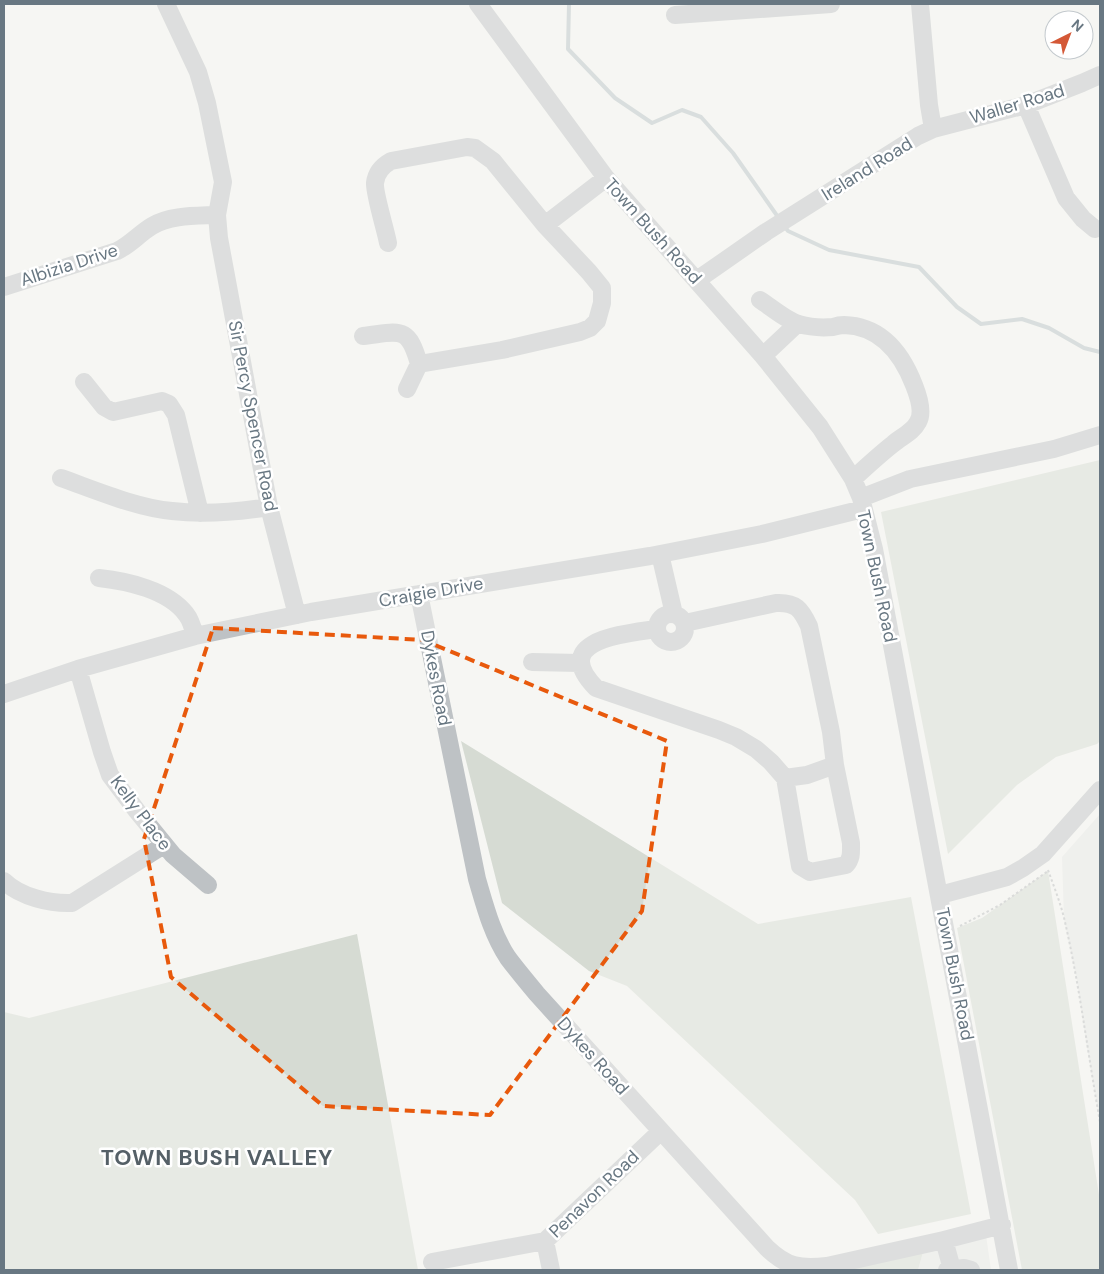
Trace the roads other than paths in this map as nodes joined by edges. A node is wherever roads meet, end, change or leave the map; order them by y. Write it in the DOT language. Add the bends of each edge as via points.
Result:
graph roads {
  1 [pos="166,4"];
  2 [pos="478,4"];
  3 [pos="831,4"];
  4 [pos="920,4"];
  5 [pos="675,15"];
  6 [pos="1100,74"];
  7 [pos="1026,105"];
  8 [pos="933,129"];
  9 [pos="606,178"];
  10 [pos="217,215"];
  11 [pos="545,226"];
  12 [pos="1095,229"];
  13 [pos="388,243"];
  14 [pos="697,280"];
  15 [pos="4,286"];
  16 [pos="760,300"];
  17 [pos="797,324"];
  18 [pos="363,336"];
  19 [pos="763,356"];
  20 [pos="419,364"];
  21 [pos="84,382"];
  22 [pos="407,389"];
  23 [pos="1100,436"];
  24 [pos="61,478"];
  25 [pos="853,479"];
  26 [pos="862,504"];
  27 [pos="269,506"];
  28 [pos="200,513"];
  29 [pos="655,555"];
  30 [pos="99,578"];
  31 [pos="419,594"];
  32 [pos="301,608"];
  33 [pos="670,620"];
  34 [pos="195,636"];
  35 [pos="532,662"];
  36 [pos="580,664"];
  37 [pos="78,669"];
  38 [pos="4,694"];
  39 [pos="835,765"];
  40 [pos="785,778"];
  41 [pos="1100,790"];
  42 [pos="164,845"];
  43 [pos="4,881"];
  44 [pos="208,885"];
  45 [pos="940,895"];
  46 [pos="661,1131"];
  47 [pos="1002,1225"];
  48 [pos="944,1240"];
  49 [pos="546,1241"];
  50 [pos="432,1262"];
  51 [pos="551,1270"];
  52 [pos="949,1270"];
  53 [pos="971,1270"];
  54 [pos="1009,1270"];
  1 -- 10 [label="street, Sir Percy Spencer Road" via="198,72 208,102 223,182"];
  2 -- 9 [label="street, Town Bush Road"];
  3 -- 5 [label="street"];
  4 -- 8 [label="street, Ireland Road"];
  6 -- 7 [label="street, Waller Road"];
  7 -- 8 [label="street, Waller Road"];
  7 -- 12 [label="street" via="1066,198"];
  8 -- 14 [label="street, Ireland Road" via="766,232"];
  9 -- 11 [label="street"];
  9 -- 14 [label="street, Town Bush Road"];
  10 -- 15 [label="street, Albizia Drive" via="163,221 117,251"];
  10 -- 27 [label="street, Sir Percy Spencer Road"];
  11 -- 13 [label="street" via="493,161 475,148 468,147 391,161 383,166 375,185"];
  11 -- 20 [label="street" via="602,288 597,321 580,332"];
  14 -- 19 [label="street, Town Bush Road"];
  16 -- 17 [label="street"];
  17 -- 19 [label="street"];
  17 -- 25 [label="street" via="853,326 885,339 902,359 917,394 921,414 919,421"];
  18 -- 20 [label="street" via="403,334 411,340"];
  19 -- 25 [label="street, Town Bush Road" via="820,426"];
  20 -- 22 [label="street"];
  21 -- 28 [label="street" via="104,407 114,412 162,401 169,404 176,415"];
  23 -- 26 [label="street, Craigie Drive" via="1054,449 910,479"];
  24 -- 28 [label="street" via="154,508"];
  25 -- 26 [label="street, Town Bush Road"];
  26 -- 29 [label="street, Craigie Drive" via="762,534"];
  26 -- 45 [label="street, Town Bush Road" via="874,549"];
  27 -- 28 [label="street"];
  27 -- 32 [label="street, Sir Percy Spencer Road"];
  29 -- 31 [label="street, Craigie Drive"];
  29 -- 33 [label="street"];
  30 -- 34 [label="street" via="147,588 163,597 186,613"];
  31 -- 32 [label="street, Craigie Drive"];
  31 -- 46 [label="street, Dykes Road" via="477,879 498,940 537,994"];
  32 -- 34 [label="street, Craigie Drive"];
  33 -- 36 [label="street" via="596,642 587,647"];
  33 -- 39 [label="street" via="776,603 796,606 809,626"];
  34 -- 37 [label="street, Craigie Drive"];
  35 -- 36 [label="street"];
  36 -- 40 [label="street" via="586,678 596,688 736,737 761,753"];
  37 -- 38 [label="street, Craigie Drive"];
  37 -- 42 [label="street, Kelly Place" via="110,775"];
  39 -- 40 [label="street"];
  39 -- 40 [label="street" via="851,856 846,865 839,867 810,872 800,866"];
  41 -- 45 [label="street" via="1042,854 1007,877"];
  42 -- 43 [label="street" via="72,903 43,900"];
  42 -- 44 [label="street, Kelly Place"];
  45 -- 47 [label="street, Town Bush Road"];
  46 -- 48 [label="street, Dykes Road" via="767,1248 792,1266 827,1266"];
  46 -- 49 [label="street, Penavon Road"];
  47 -- 48 [label="street, Dykes Road"];
  47 -- 54 [label="street, Town Bush Road"];
  48 -- 52 [label="street"];
  49 -- 50 [label="street, Penavon Road"];
  49 -- 51 [label="street"];
  52 -- 53 [label="street"];
}
